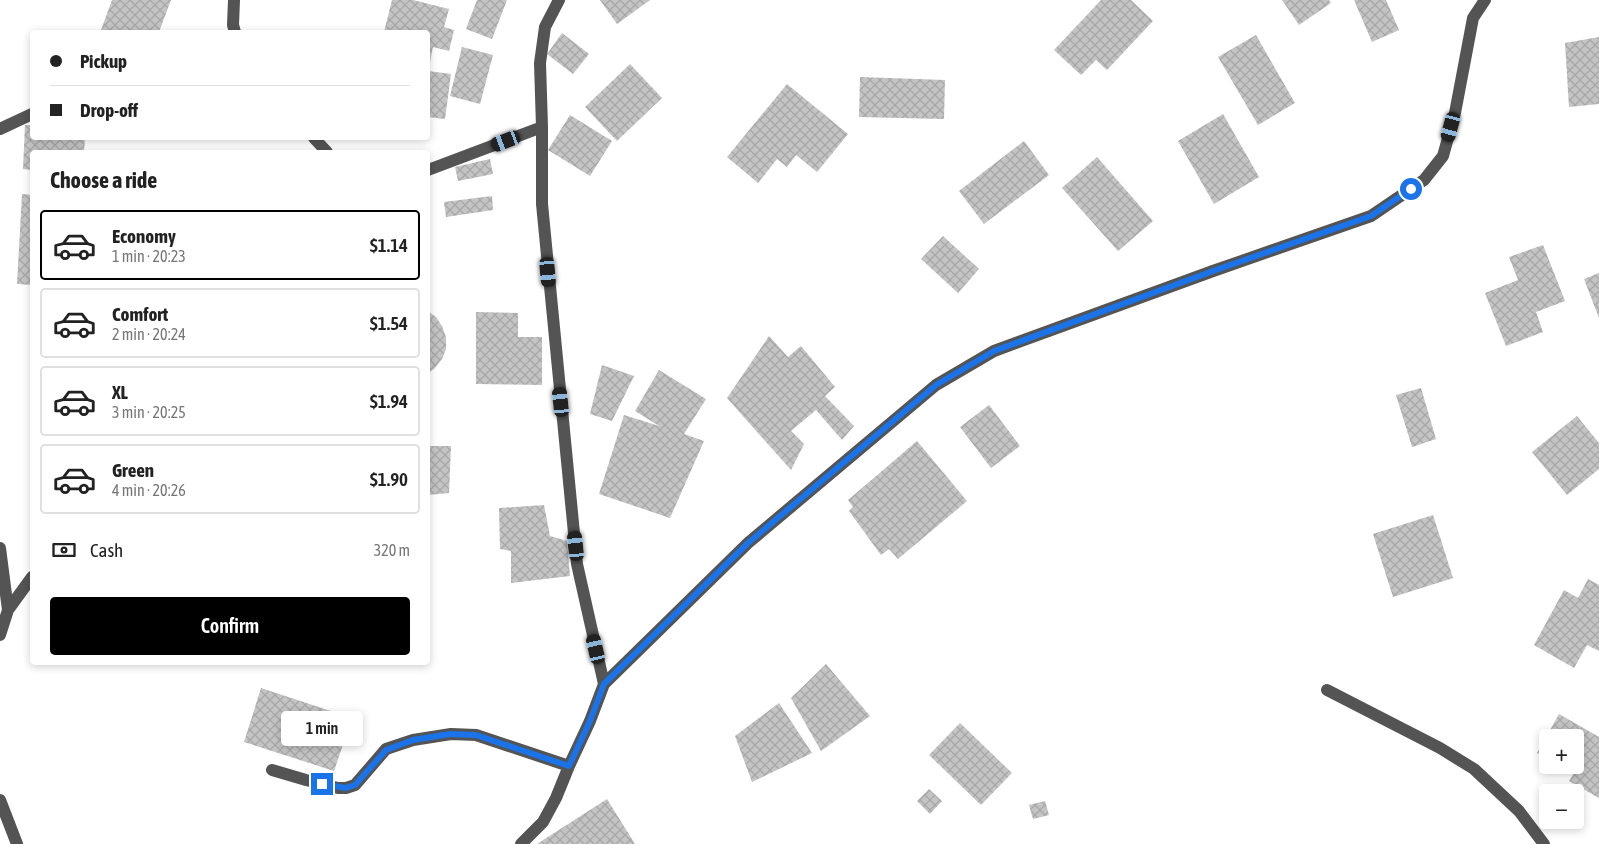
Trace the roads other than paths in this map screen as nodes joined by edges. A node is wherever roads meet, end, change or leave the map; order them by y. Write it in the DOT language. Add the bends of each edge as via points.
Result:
graph roads {
  1 [pos="234,0"];
  2 [pos="558,0"];
  3 [pos="1485,0"];
  4 [pos="235,30"];
  5 [pos="30,115"];
  6 [pos="542,127"];
  7 [pos="0,129"];
  8 [pos="316,140"];
  9 [pos="325,150"];
  10 [pos="430,169"];
  11 [pos="0,548"];
  12 [pos="30,580"];
  13 [pos="8,610"];
  14 [pos="0,635"];
  15 [pos="604,684"];
  16 [pos="1327,690"];
  17 [pos="569,766"];
  18 [pos="272,770"];
  19 [pos="0,800"];
  20 [pos="17,844"];
  21 [pos="521,844"];
  22 [pos="1544,844"];
  1 -- 4 [label="street"];
  2 -- 6 [label="street" via="545,27 540,63"];
  3 -- 15 [label="street" via="1473,18 1455,113 1443,156 1424,180 1371,216 994,351 936,385 748,543"];
  5 -- 7 [label="street"];
  6 -- 10 [label="street"];
  6 -- 15 [label="street" via="542,204 578,564"];
  8 -- 9 [label="street"];
  11 -- 13 [label="street"];
  12 -- 13 [label="street"];
  13 -- 14 [label="street"];
  15 -- 17 [label="street"];
  16 -- 22 [label="street" via="1474,769 1519,811"];
  17 -- 18 [label="street" via="476,735 450,734 413,740 386,750 355,785 346,788"];
  17 -- 21 [label="street" via="543,822"];
  19 -- 20 [label="street"];
}
